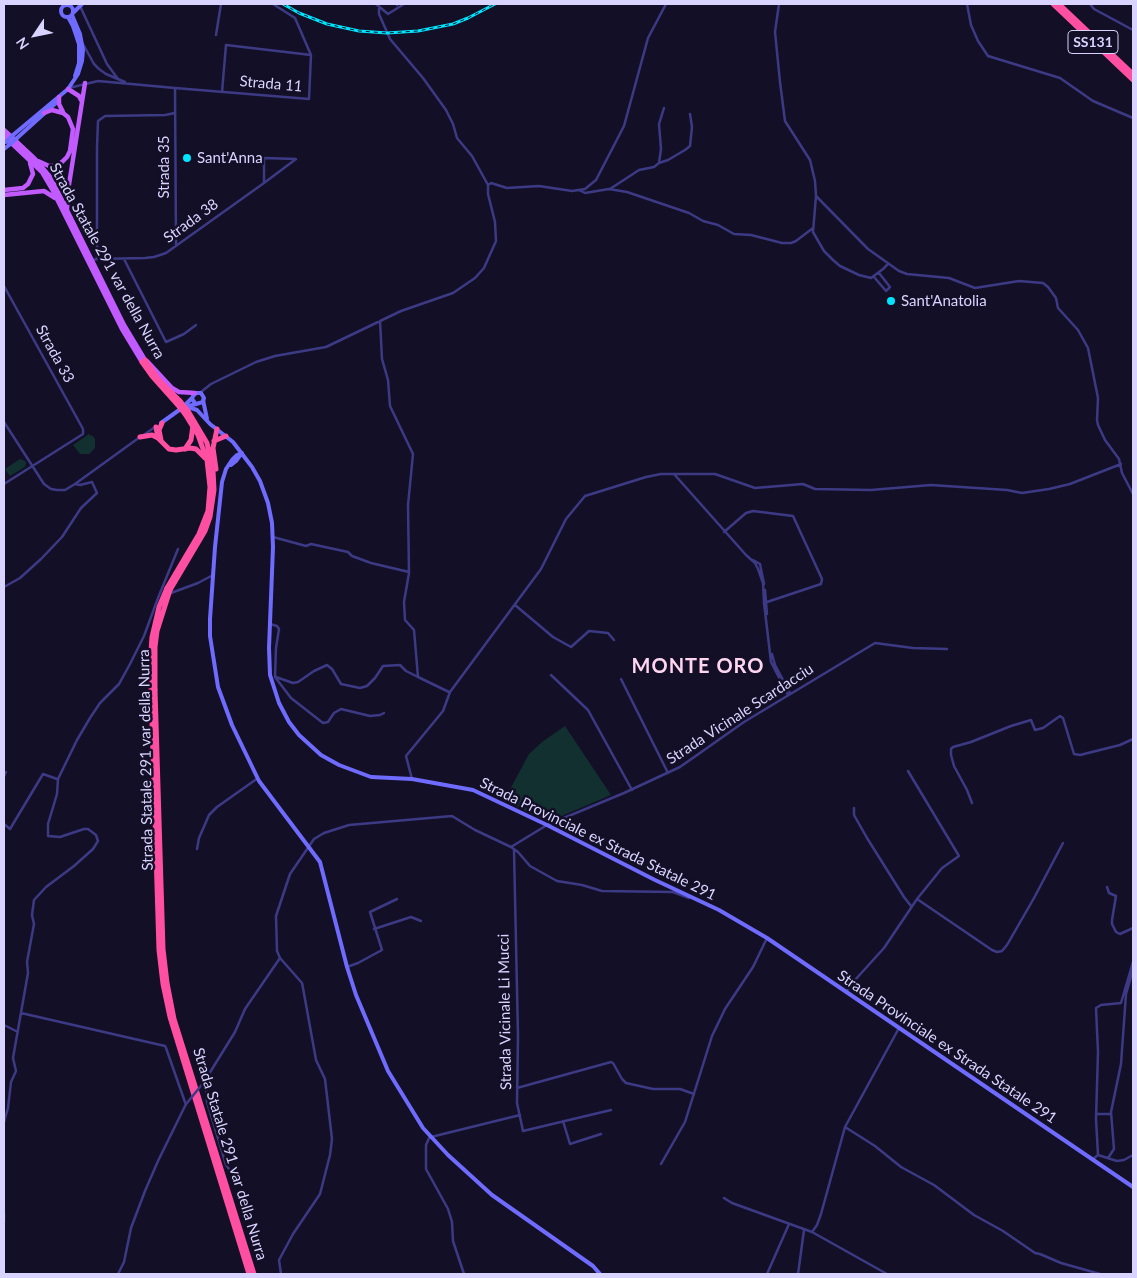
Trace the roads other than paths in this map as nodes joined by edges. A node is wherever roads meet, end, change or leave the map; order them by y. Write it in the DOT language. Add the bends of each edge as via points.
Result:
graph roads {
  1 [pos="221,4"];
  2 [pos="273,4"];
  3 [pos="376,4"];
  4 [pos="404,4"];
  5 [pos="666,4"];
  6 [pos="779,4"];
  7 [pos="967,4"];
  8 [pos="1053,4"];
  9 [pos="1059,4"];
  10 [pos="1090,4"];
  11 [pos="66,5"];
  12 [pos="81,5"];
  13 [pos="379,8"];
  14 [pos="71,15"];
  15 [pos="1133,30"];
  16 [pos="216,35"];
  17 [pos="82,43"];
  18 [pos="311,55"];
  19 [pos="1133,74"];
  20 [pos="74,78"];
  21 [pos="118,79"];
  22 [pos="1133,80"];
  23 [pos="85,83"];
  24 [pos="131,84"];
  25 [pos="68,88"];
  26 [pos="175,88"];
  27 [pos="222,92"];
  28 [pos="58,97"];
  29 [pos="82,102"];
  30 [pos="664,108"];
  31 [pos="64,113"];
  32 [pos="175,113"];
  33 [pos="44,114"];
  34 [pos="690,114"];
  35 [pos="1133,118"];
  36 [pos="4,130"];
  37 [pos="4,136"];
  38 [pos="15,136"];
  39 [pos="6,144"];
  40 [pos="4,149"];
  41 [pos="35,159"];
  42 [pos="28,160"];
  43 [pos="659,163"];
  44 [pos="264,183"];
  45 [pos="488,184"];
  46 [pos="609,189"];
  47 [pos="4,190"];
  48 [pos="579,190"];
  49 [pos="4,195"];
  50 [pos="816,196"];
  51 [pos="59,202"];
  52 [pos="68,211"];
  53 [pos="812,228"];
  54 [pos="176,246"];
  55 [pos="124,259"];
  56 [pos="95,260"];
  57 [pos="888,264"];
  58 [pos="879,272"];
  59 [pos="874,277"];
  60 [pos="4,286"];
  61 [pos="380,321"];
  62 [pos="196,326"];
  63 [pos="143,359"];
  64 [pos="196,395"];
  65 [pos="204,400"];
  66 [pos="196,404"];
  67 [pos="182,408"];
  68 [pos="187,411"];
  69 [pos="201,414"];
  70 [pos="207,419"];
  71 [pos="4,422"];
  72 [pos="162,422"];
  73 [pos="193,424"];
  74 [pos="156,427"];
  75 [pos="217,429"];
  76 [pos="226,436"];
  77 [pos="140,437"];
  78 [pos="158,438"];
  79 [pos="214,441"];
  80 [pos="233,442"];
  81 [pos="162,443"];
  82 [pos="184,449"];
  83 [pos="242,453"];
  84 [pos="207,460"];
  85 [pos="234,461"];
  86 [pos="1121,464"];
  87 [pos="32,466"];
  88 [pos="252,467"];
  89 [pos="674,474"];
  90 [pos="215,480"];
  91 [pos="4,484"];
  92 [pos="75,484"];
  93 [pos="1133,494"];
  94 [pos="724,532"];
  95 [pos="273,537"];
  96 [pos="178,548"];
  97 [pos="409,572"];
  98 [pos="213,575"];
  99 [pos="4,587"];
  100 [pos="169,589"];
  101 [pos="158,598"];
  102 [pos="764,603"];
  103 [pos="515,604"];
  104 [pos="270,624"];
  105 [pos="614,640"];
  106 [pos="946,649"];
  107 [pos="551,675"];
  108 [pos="275,677"];
  109 [pos="418,677"];
  110 [pos="621,679"];
  111 [pos="450,692"];
  112 [pos="789,694"];
  113 [pos="384,713"];
  114 [pos="1133,739"];
  115 [pos="908,771"];
  116 [pos="6,772"];
  117 [pos="668,773"];
  118 [pos="4,776"];
  119 [pos="258,778"];
  120 [pos="58,779"];
  121 [pos="412,779"];
  122 [pos="632,790"];
  123 [pos="972,803"];
  124 [pos="854,808"];
  125 [pos="4,824"];
  126 [pos="547,825"];
  127 [pos="1063,843"];
  128 [pos="308,847"];
  129 [pos="513,848"];
  130 [pos="197,849"];
  131 [pos="1107,887"];
  132 [pos="397,899"];
  133 [pos="916,899"];
  134 [pos="702,902"];
  135 [pos="912,906"];
  136 [pos="420,921"];
  137 [pos="1133,928"];
  138 [pos="374,929"];
  139 [pos="767,938"];
  140 [pos="280,958"];
  141 [pos="1133,962"];
  142 [pos="347,967"];
  143 [pos="162,968"];
  144 [pos="1133,970"];
  145 [pos="846,992"];
  146 [pos="21,1012"];
  147 [pos="4,1025"];
  148 [pos="899,1028"];
  149 [pos="18,1032"];
  150 [pos="205,1081"];
  151 [pos="517,1088"];
  152 [pos="694,1094"];
  153 [pos="186,1104"];
  154 [pos="611,1110"];
  155 [pos="1096,1114"];
  156 [pos="1111,1114"];
  157 [pos="520,1116"];
  158 [pos="564,1121"];
  159 [pos="4,1122"];
  160 [pos="845,1128"];
  161 [pos="601,1134"];
  162 [pos="430,1136"];
  163 [pos="1098,1155"];
  164 [pos="1133,1155"];
  165 [pos="1108,1158"];
  166 [pos="1093,1159"];
  167 [pos="661,1164"];
  168 [pos="229,1170"];
  169 [pos="1133,1187"];
  170 [pos="724,1198"];
  171 [pos="4,1214"];
  172 [pos="4,1222"];
  173 [pos="789,1224"];
  174 [pos="804,1230"];
  175 [pos="812,1232"];
  176 [pos="118,1274"];
  177 [pos="250,1274"];
  178 [pos="254,1274"];
  179 [pos="281,1274"];
  180 [pos="464,1274"];
  181 [pos="600,1274"];
  182 [pos="767,1274"];
  183 [pos="798,1274"];
  184 [pos="887,1274"];
  185 [pos="1100,1274"];
  1 -- 16 [label="street"];
  2 -- 18 [label="street" via="296,18"];
  3 -- 13 [label="street"];
  4 -- 13 [label="street" via="388,14"];
  5 -- 48 [label="street" via="648,38 624,126 596,180"];
  6 -- 50 [label="street" via="775,32 785,121 810,160"];
  7 -- 35 [label="street" via="971,25 988,56 1060,78 1093,100"];
  8 -- 22 [label="highway, SS131"];
  9 -- 19 [label="highway, SS131"];
  10 -- 15 [label="street"];
  11 -- 14 [label="street" via="73,10"];
  11 -- 14 [label="street" via="62,14"];
  12 -- 14 [label="street"];
  12 -- 21 [label="street" via="107,64"];
  13 -- 45 [label="street" via="390,39 446,110 457,138"];
  14 -- 17 [label="street"];
  14 -- 20 [label="street" via="79,44 79,63"];
  17 -- 20 [label="street" via="82,61"];
  17 -- 21 [label="street, Strada 11" via="94,64"];
  18 -- 27 [label="street, Strada 11" via="309,99"];
  18 -- 27 [label="street" via="226,45"];
  20 -- 23 [label="street, Strada 11"];
  20 -- 25 [label="street"];
  21 -- 24 [label="street, Strada 11"];
  23 -- 24 [label="street, Strada 11"];
  23 -- 25 [label="street, Strada 11"];
  23 -- 29 [label="main road"];
  24 -- 26 [label="street, Strada 11"];
  25 -- 28 [label="street"];
  25 -- 29 [label="main road"];
  26 -- 27 [label="street, Strada 11"];
  26 -- 32 [label="street, Strada 35"];
  28 -- 31 [label="main road"];
  28 -- 33 [label="street"];
  28 -- 38 [label="street"];
  29 -- 52 [label="main road" via="68,191"];
  30 -- 43 [label="street" via="659,124"];
  31 -- 33 [label="main road" via="52,110"];
  31 -- 41 [label="main road" via="73,129 67,158 55,166"];
  32 -- 54 [label="street, Strada 35"];
  32 -- 56 [label="street" via="105,116 98,121"];
  33 -- 38 [label="street"];
  34 -- 43 [label="street" via="690,146"];
  36 -- 41 [label="main road, Strada Statale 291 var della Nurra"];
  37 -- 42 [label="main road, Strada Statale 291 var della Nurra"];
  38 -- 39 [label="street, bridge"];
  39 -- 40 [label="street"];
  41 -- 52 [label="main road, Strada Statale 291 var della Nurra" via="51,178"];
  42 -- 47 [label="main road" via="33,174 28,184"];
  42 -- 51 [label="main road, Strada Statale 291 var della Nurra" via="42,172"];
  43 -- 46 [label="street" via="639,170"];
  44 -- 44 [label="street, Strada 38" via="270,178 296,159 264,158"];
  44 -- 54 [label="street, Strada 38"];
  45 -- 48 [label="street" via="507,188 539,186"];
  45 -- 61 [label="street" via="497,232 484,268 449,296"];
  46 -- 48 [label="street" via="585,193"];
  46 -- 53 [label="street" via="689,213 734,234 791,243"];
  49 -- 51 [label="main road" via="44,191"];
  50 -- 53 [label="street"];
  50 -- 57 [label="street"];
  51 -- 63 [label="main road, Strada Statale 291 var della Nurra" via="122,329"];
  52 -- 56 [label="main road, Strada Statale 291 var della Nurra"];
  53 -- 59 [label="street" via="824,251 840,266 859,275"];
  54 -- 55 [label="street, Strada 38" via="154,258"];
  55 -- 56 [label="street, Strada 38"];
  55 -- 62 [label="street" via="166,342"];
  56 -- 63 [label="main road, Strada Statale 291 var della Nurra"];
  57 -- 58 [label="street"];
  57 -- 86 [label="street" via="907,274 949,278 975,288 1019,281 1043,283 1048,287 1058,308 1078,330 1088,348 1098,398 1098,425"];
  58 -- 59 [label="street"];
  58 -- 59 [label="street" via="890,287 886,291"];
  60 -- 87 [label="street, Strada 33" via="83,429 83,434"];
  61 -- 64 [label="street" via="321,348 256,362 210,384"];
  61 -- 97 [label="street" via="390,406 413,454 408,505"];
  63 -- 64 [label="main road" via="172,388"];
  63 -- 68 [label="highway, Strada Statale 291 var della Nurra, bridge" via="155,380"];
  64 -- 65 [label="street" via="204,396"];
  64 -- 66 [label="street, Strada Provinciale ex Strada Statale 291"];
  64 -- 67 [label="street"];
  65 -- 66 [label="street"];
  65 -- 70 [label="street"];
  66 -- 68 [label="street"];
  66 -- 69 [label="street, Strada Provinciale ex Strada Statale 291"];
  67 -- 68 [label="street"];
  67 -- 72 [label="street"];
  68 -- 69 [label="street" via="197,410"];
  68 -- 73 [label="highway, Strada Statale 291 var della Nurra"];
  68 -- 90 [label="highway, Strada Statale 291 var della Nurra" via="207,443"];
  69 -- 70 [label="street, Strada Provinciale ex Strada Statale 291"];
  70 -- 75 [label="street, Strada Provinciale ex Strada Statale 291"];
  71 -- 87 [label="street"];
  72 -- 74 [label="street"];
  72 -- 81 [label="highway" via="159,430"];
  73 -- 82 [label="highway" via="191,440"];
  73 -- 84 [label="highway, Strada Statale 291 var della Nurra"];
  74 -- 77 [label="street"];
  74 -- 78 [label="highway"];
  75 -- 76 [label="street, Strada Provinciale ex Strada Statale 291"];
  75 -- 79 [label="highway"];
  76 -- 79 [label="highway"];
  76 -- 80 [label="street, Strada Provinciale ex Strada Statale 291"];
  77 -- 78 [label="highway"];
  77 -- 92 [label="street"];
  78 -- 81 [label="highway"];
  79 -- 90 [label="highway"];
  80 -- 83 [label="street, Strada Provinciale ex Strada Statale 291"];
  80 -- 85 [label="street"];
  81 -- 82 [label="highway" via="169,449"];
  82 -- 84 [label="highway" via="196,449"];
  83 -- 85 [label="street"];
  83 -- 88 [label="street, Strada Provinciale ex Strada Statale 291"];
  84 -- 100 [label="highway, Strada Statale 291 var della Nurra" via="208,511"];
  85 -- 88 [label="street" via="245,462"];
  85 -- 98 [label="street" via="222,482"];
  86 -- 89 [label="street" via="1070,484 1022,493 931,485 871,490 814,489 803,484 755,488 715,474"];
  86 -- 93 [label="street"];
  87 -- 91 [label="street"];
  87 -- 92 [label="street" via="51,489 65,490"];
  88 -- 95 [label="street, Strada Provinciale ex Strada Statale 291" via="268,503"];
  89 -- 94 [label="street"];
  89 -- 103 [label="street" via="646,477 585,496 566,519 542,569"];
  90 -- 100 [label="highway, Strada Statale 291 var della Nurra" via="205,531"];
  92 -- 99 [label="street" via="92,482 97,493 41,559"];
  94 -- 102 [label="street" via="758,570 763,583"];
  94 -- 102 [label="street" via="746,513 793,516 822,579 821,584"];
  95 -- 97 [label="street" via="348,552 371,563"];
  95 -- 104 [label="street, Strada Provinciale ex Strada Statale 291"];
  96 -- 101 [label="street"];
  97 -- 109 [label="street" via="405,620 414,630"];
  98 -- 101 [label="street"];
  98 -- 119 [label="street" via="210,636 218,687"];
  100 -- 143 [label="highway, Strada Statale 291 var della Nurra, bridge" via="157,631 153,690"];
  101 -- 120 [label="street" via="144,636 119,684 90,718"];
  102 -- 112 [label="street" via="771,662"];
  103 -- 105 [label="street" via="571,647 588,631 608,633"];
  103 -- 111 [label="street"];
  104 -- 108 [label="street" via="279,629"];
  104 -- 121 [label="street, Strada Provinciale ex Strada Statale 291" via="270,675 283,712 299,735 321,755 363,775"];
  106 -- 112 [label="street, Strada Vicinale Scardacciu" via="875,643"];
  107 -- 122 [label="street" via="588,710"];
  108 -- 109 [label="street" via="298,682 327,665 341,684 360,688 367,686 383,666 400,665"];
  108 -- 113 [label="street" via="291,698 324,723 341,709 370,716"];
  109 -- 111 [label="street"];
  110 -- 117 [label="street"];
  111 -- 121 [label="street" via="443,711 406,756"];
  112 -- 117 [label="street, Strada Vicinale Scardacciu"];
  114 -- 123 [label="street" via="1120,745 1074,754 1060,716 1043,728 1034,730 1032,720 953,747 954,766"];
  115 -- 133 [label="street" via="959,856 942,868"];
  116 -- 118 [label="street"];
  117 -- 122 [label="street, Strada Vicinale Scardacciu"];
  119 -- 128 [label="street"];
  119 -- 130 [label="street" via="209,815"];
  120 -- 125 [label="street" via="44,774 10,828"];
  120 -- 146 [label="street" via="48,836 60,837 84,829 92,831 98,841 34,900 34,924"];
  121 -- 126 [label="street, Strada Provinciale ex Strada Statale 291" via="473,790"];
  122 -- 126 [label="street, Strada Vicinale Scardacciu"];
  124 -- 135 [label="street" via="854,815 867,838"];
  126 -- 129 [label="street, Strada Vicinale Scardacciu"];
  126 -- 134 [label="street, Strada Provinciale ex Strada Statale 291"];
  127 -- 133 [label="street" via="1002,951 992,950"];
  128 -- 129 [label="street" via="324,833 349,825 452,816"];
  128 -- 140 [label="street" via="290,874 276,916"];
  128 -- 142 [label="street" via="320,862"];
  129 -- 134 [label="street" via="530,866 557,881 602,891 672,892"];
  129 -- 151 [label="street, Strada Vicinale Li Mucci"];
  131 -- 137 [label="street" via="1109,894 1116,896 1112,924 1116,932 1120,934"];
  132 -- 138 [label="street" via="370,911"];
  133 -- 135 [label="street"];
  134 -- 139 [label="street, Strada Provinciale ex Strada Statale 291"];
  135 -- 145 [label="street" via="884,948"];
  136 -- 138 [label="street" via="411,917"];
  138 -- 142 [label="street" via="382,950"];
  139 -- 145 [label="street, Strada Provinciale ex Strada Statale 291"];
  139 -- 152 [label="street" via="753,967 725,1009"];
  140 -- 150 [label="street" via="245,1008 235,1032"];
  140 -- 179 [label="street" via="302,983 316,1060 325,1079 332,1140 320,1194 292,1234 279,1260"];
  141 -- 155 [label="street" via="1120,1003 1096,1008"];
  142 -- 162 [label="street" via="388,1071"];
  143 -- 177 [label="highway, Strada Statale 291 var della Nurra" via="170,1017"];
  143 -- 178 [label="highway, Strada Statale 291 var della Nurra" via="174,1018"];
  144 -- 156 [label="street" via="1126,994 1121,1064"];
  145 -- 148 [label="street, Strada Provinciale ex Strada Statale 291"];
  146 -- 149 [label="street"];
  146 -- 153 [label="street" via="165,1046"];
  147 -- 149 [label="street"];
  148 -- 160 [label="street"];
  148 -- 166 [label="street, Strada Provinciale ex Strada Statale 291"];
  149 -- 159 [label="street" via="13,1058 16,1071"];
  150 -- 153 [label="street, bridge"];
  150 -- 168 [label="street" via="207,1102"];
  151 -- 152 [label="street" via="611,1062 626,1083 653,1089 680,1089"];
  151 -- 157 [label="street, Strada Vicinale Li Mucci"];
  152 -- 167 [label="street" via="685,1122"];
  153 -- 176 [label="street" via="145,1191"];
  154 -- 158 [label="street"];
  155 -- 156 [label="street"];
  155 -- 163 [label="street"];
  156 -- 165 [label="street" via="1114,1149"];
  157 -- 158 [label="street" via="523,1131"];
  157 -- 162 [label="street"];
  158 -- 161 [label="street" via="570,1144"];
  160 -- 175 [label="street" via="820,1219"];
  160 -- 185 [label="street" via="1035,1253"];
  162 -- 180 [label="street" via="426,1144 426,1169 448,1209 453,1241"];
  162 -- 181 [label="street" via="492,1195"];
  163 -- 165 [label="street"];
  163 -- 166 [label="street"];
  164 -- 165 [label="street" via="1117,1161"];
  166 -- 169 [label="street, Strada Provinciale ex Strada Statale 291"];
  170 -- 173 [label="street"];
  171 -- 172 [label="street"];
  173 -- 174 [label="street"];
  173 -- 182 [label="street"];
  174 -- 175 [label="street"];
  174 -- 183 [label="street"];
  175 -- 184 [label="street"];
}
